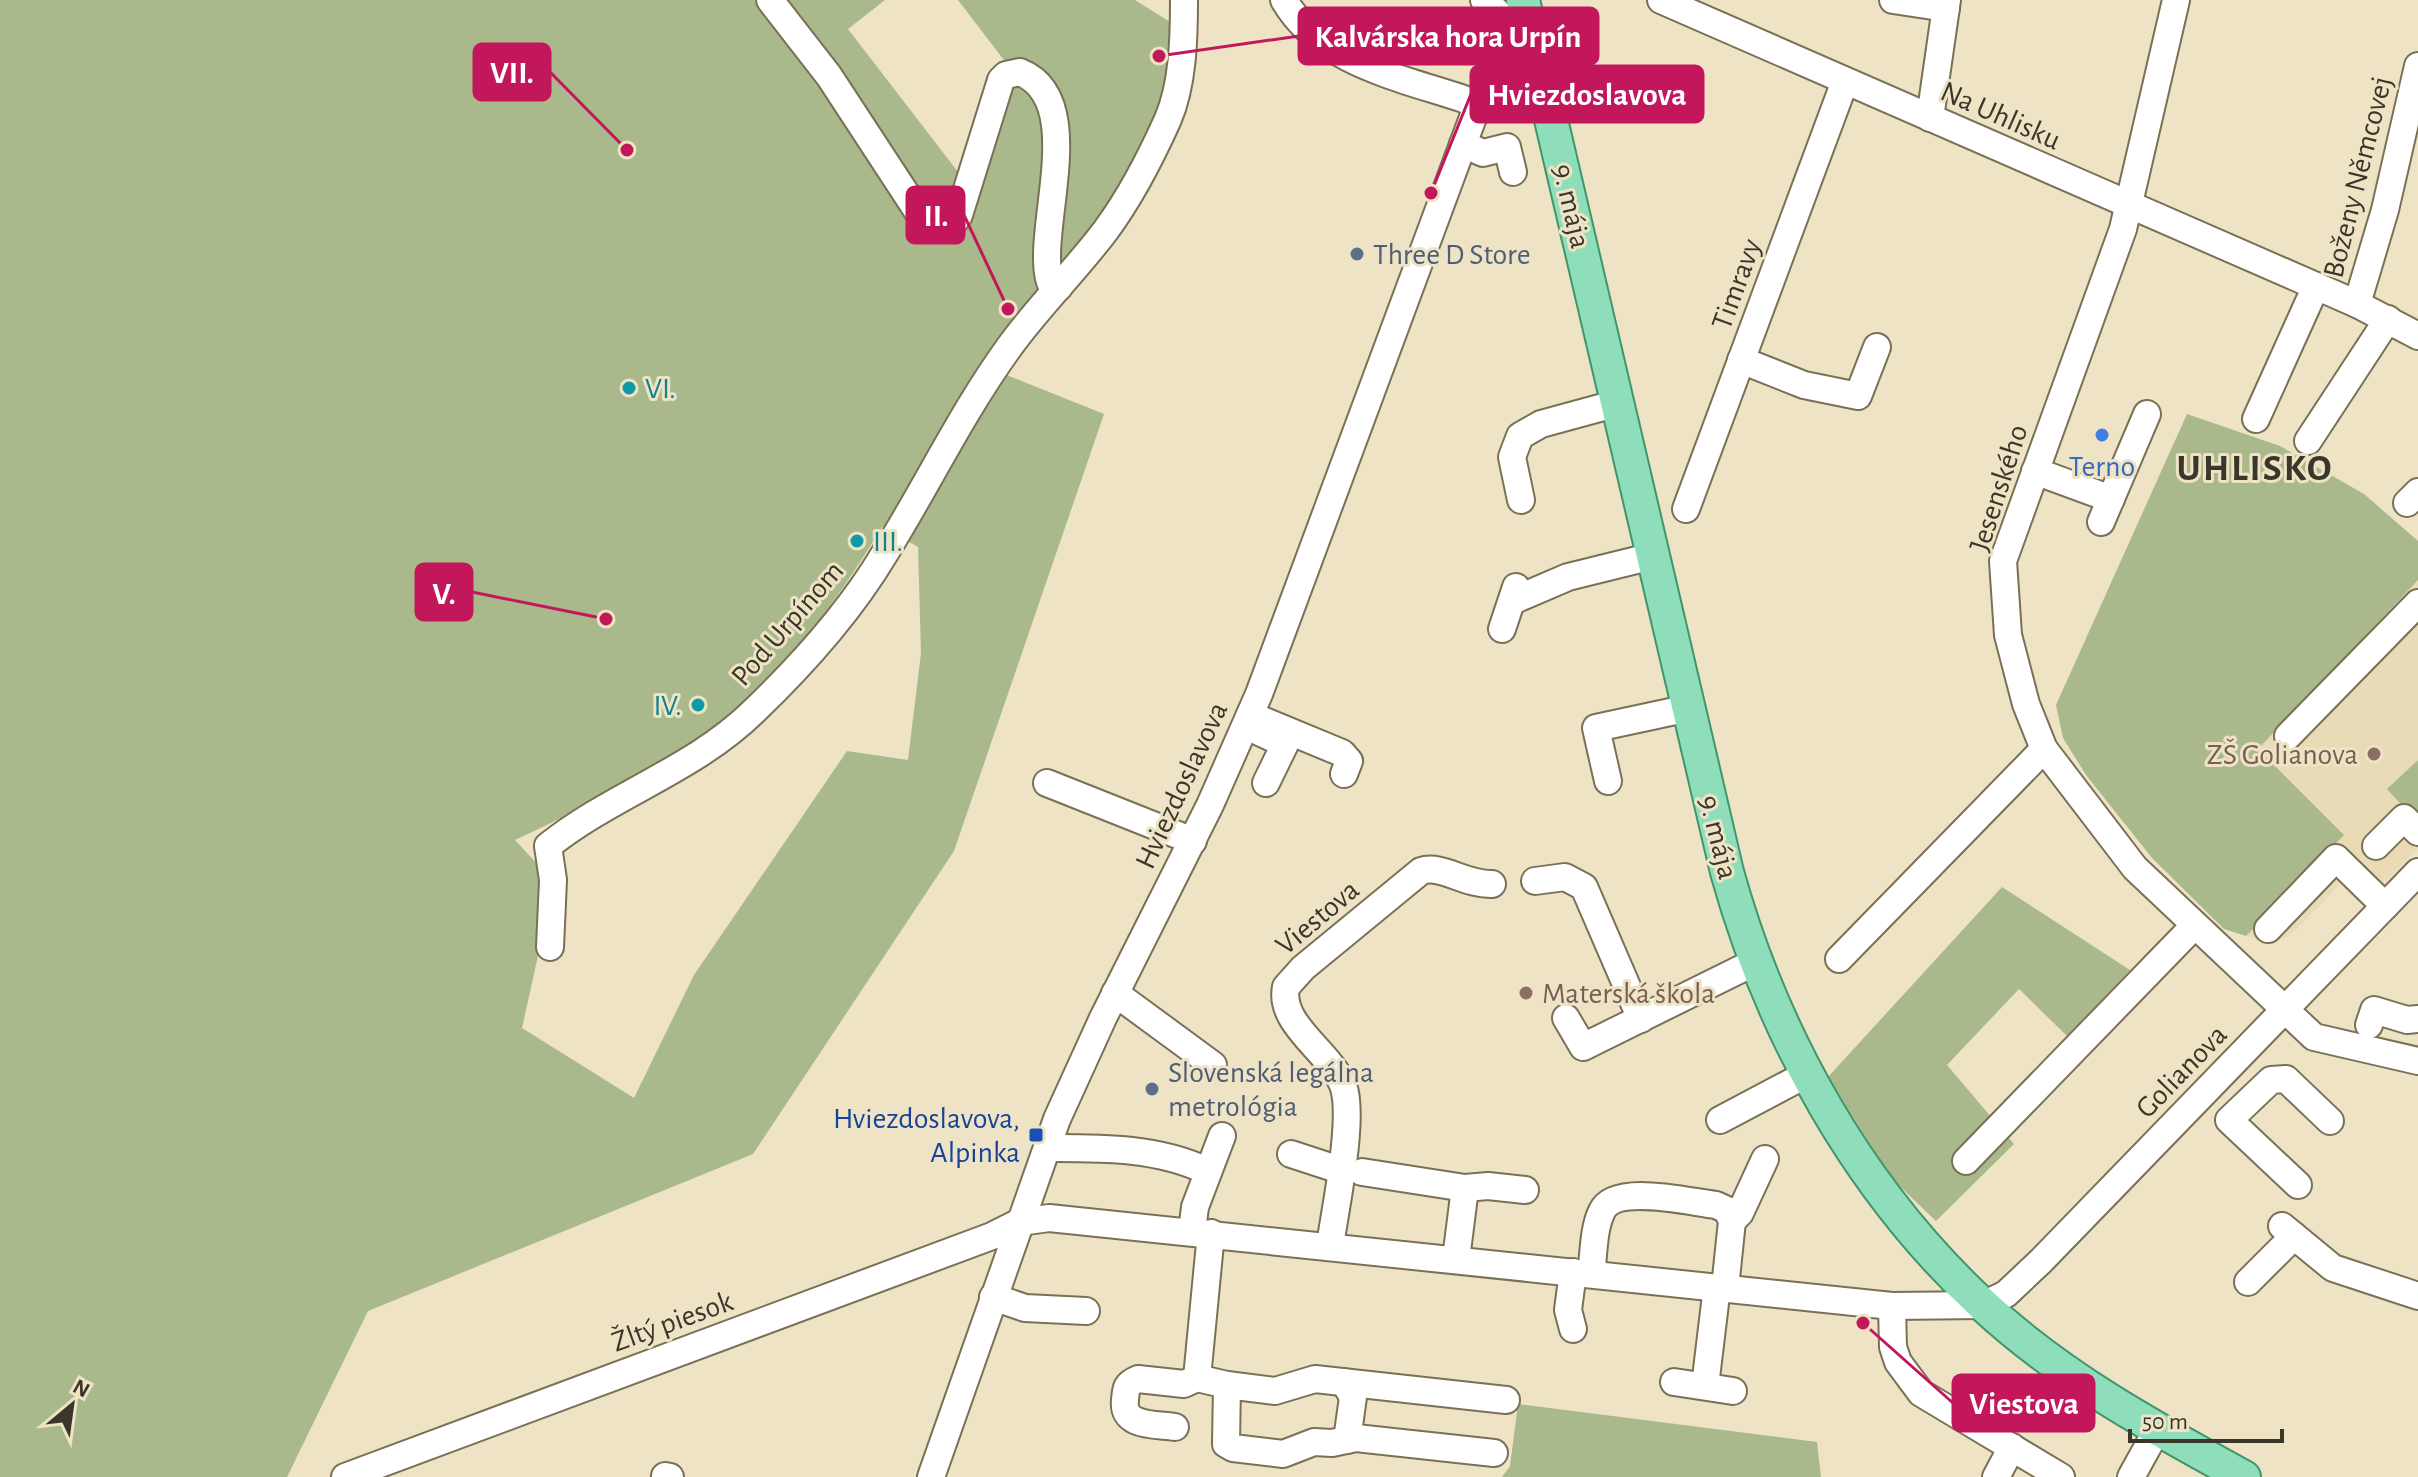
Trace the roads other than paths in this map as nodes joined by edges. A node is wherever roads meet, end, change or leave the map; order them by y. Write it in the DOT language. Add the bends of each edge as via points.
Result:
graph roads {
  1 [pos="770,0"];
  2 [pos="1184,0"];
  3 [pos="1284,0"];
  4 [pos="1484,0"];
  5 [pos="1661,0"];
  6 [pos="1893,0"];
  7 [pos="2176,0"];
  8 [pos="1947,4"];
  9 [pos="1520,12"];
  10 [pos="2418,66"];
  11 [pos="1845,81"];
  12 [pos="1478,104"];
  13 [pos="1930,118"];
  14 [pos="1463,144"];
  15 [pos="1513,172"];
  16 [pos="2130,207"];
  17 [pos="2316,286"];
  18 [pos="1059,287"];
  19 [pos="2357,304"];
  20 [pos="2388,319"];
  21 [pos="2418,336"];
  22 [pos="1877,347"];
  23 [pos="1741,360"];
  24 [pos="1618,403"];
  25 [pos="2147,414"];
  26 [pos="2256,419"];
  27 [pos="2308,441"];
  28 [pos="2035,471"];
  29 [pos="1521,500"];
  30 [pos="1686,509"];
  31 [pos="1653,556"];
  32 [pos="2418,603"];
  33 [pos="1502,629"];
  34 [pos="1689,708"];
  35 [pos="1247,721"];
  36 [pos="2288,736"];
  37 [pos="2044,749"];
  38 [pos="1344,774"];
  39 [pos="1608,781"];
  40 [pos="1047,783"];
  41 [pos="1266,783"];
  42 [pos="2418,832"];
  43 [pos="1193,841"];
  44 [pos="2376,846"];
  45 [pos="2418,872"];
  46 [pos="1535,881"];
  47 [pos="1492,884"];
  48 [pos="2385,906"];
  49 [pos="2194,926"];
  50 [pos="2268,929"];
  51 [pos="550,947"];
  52 [pos="1839,959"];
  53 [pos="1755,962"];
  54 [pos="1115,993"];
  55 [pos="2283,1010"];
  56 [pos="1566,1018"];
  57 [pos="1641,1019"];
  58 [pos="2418,1019"];
  59 [pos="2369,1025"];
  60 [pos="2418,1061"];
  61 [pos="1213,1065"];
  62 [pos="1807,1074"];
  63 [pos="2199,1099"];
  64 [pos="1720,1120"];
  65 [pos="2229,1120"];
  66 [pos="2330,1121"];
  67 [pos="1222,1136"];
  68 [pos="1047,1148"];
  69 [pos="1291,1154"];
  70 [pos="1765,1159"];
  71 [pos="1966,1161"];
  72 [pos="1207,1171"];
  73 [pos="1351,1171"];
  74 [pos="2298,1185"];
  75 [pos="1465,1188"];
  76 [pos="1525,1190"];
  77 [pos="1732,1221"];
  78 [pos="1020,1222"];
  79 [pos="1202,1232"];
  80 [pos="1330,1246"];
  81 [pos="1456,1259"];
  82 [pos="1582,1273"];
  83 [pos="2248,1282"];
  84 [pos="1721,1287"];
  85 [pos="2418,1296"];
  86 [pos="993,1297"];
  87 [pos="1983,1305"];
  88 [pos="1892,1306"];
  89 [pos="1086,1311"];
  90 [pos="1573,1329"];
  91 [pos="1197,1378"];
  92 [pos="1344,1382"];
  93 [pos="1674,1382"];
  94 [pos="1227,1385"];
  95 [pos="1705,1386"];
  96 [pos="1733,1391"];
  97 [pos="1506,1400"];
  98 [pos="1175,1427"];
  99 [pos="2157,1430"];
  100 [pos="1223,1436"];
  101 [pos="1347,1440"];
  102 [pos="2012,1447"];
  103 [pos="1494,1453"];
  104 [pos="1214,1464"];
  105 [pos="345,1477"];
  106 [pos="931,1477"];
  107 [pos="1996,1477"];
  108 [pos="2061,1477"];
  109 [pos="2131,1477"];
  110 [pos="2244,1477"];
  1 -- 18 [label="street" via="829,76 918,212 938,228 954,223 1001,80 1013,73 1028,75 1043,91 1052,117 1055,198 1045,260 1050,282"];
  2 -- 18 [label="street, Pod Urpínom" via="1184,35 1169,115 1122,206"];
  3 -- 12 [label="street" via="1301,26 1323,45"];
  4 -- 9 [label="street"];
  5 -- 11 [label="street, Na Uhlisku"];
  6 -- 8 [label="street"];
  7 -- 16 [label="street, Jesenského"];
  8 -- 13 [label="street"];
  9 -- 12 [label="street, Hviezdoslavova"];
  9 -- 24 [label="main road, 9. mája"];
  10 -- 19 [label="street, Boženy Němcovej"];
  11 -- 13 [label="street, Na Uhlisku"];
  11 -- 23 [label="street, Timravy"];
  12 -- 14 [label="street, Hviezdoslavova"];
  13 -- 16 [label="street, Na Uhlisku"];
  14 -- 15 [label="street" via="1483,153 1507,147"];
  14 -- 35 [label="street, Hviezdoslavova"];
  16 -- 17 [label="street, Na Uhlisku"];
  16 -- 28 [label="street, Jesenského"];
  17 -- 19 [label="street, Na Uhlisku"];
  17 -- 26 [label="street"];
  18 -- 51 [label="street, Pod Urpínom" via="1010,345 961,419 867,581 787,677 698,757 583,819 548,846 553,880"];
  19 -- 20 [label="street, Na Uhlisku"];
  20 -- 21 [label="street, Na Uhlisku"];
  20 -- 27 [label="street"];
  22 -- 23 [label="street" via="1858,396 1804,385"];
  23 -- 30 [label="street, Timravy"];
  24 -- 29 [label="street" via="1541,424 1520,436 1512,457"];
  24 -- 31 [label="main road, 9. mája"];
  25 -- 28 [label="street" via="2106,510"];
  28 -- 37 [label="street, Jesenského" via="2003,561 2008,635"];
  31 -- 33 [label="street" via="1515,591"];
  31 -- 34 [label="main road, 9. mája"];
  32 -- 36 [label="street"];
  34 -- 39 [label="street" via="1596,728"];
  34 -- 53 [label="main road, 9. mája" via="1727,872"];
  35 -- 38 [label="street" via="1342,753 1349,761"];
  35 -- 41 [label="street" via="1285,744"];
  35 -- 43 [label="street, Hviezdoslavova"];
  37 -- 49 [label="street, Jesenského" via="2126,857"];
  37 -- 52 [label="street"];
  40 -- 43 [label="street"];
  42 -- 44 [label="street" via="2404,818"];
  43 -- 54 [label="street, Hviezdoslavova"];
  45 -- 48 [label="street, Golianova"];
  46 -- 57 [label="street" via="1565,877 1584,887"];
  47 -- 73 [label="street, Viestova" via="1470,883 1434,868 1421,871 1286,987 1288,1012 1344,1087"];
  48 -- 50 [label="street" via="2336,858"];
  48 -- 55 [label="street, Golianova"];
  49 -- 55 [label="street, Jesenského"];
  49 -- 71 [label="street"];
  53 -- 57 [label="street"];
  53 -- 62 [label="main road, 9. mája"];
  54 -- 61 [label="street"];
  54 -- 68 [label="street, Hviezdoslavova"];
  55 -- 60 [label="street, Jesenského" via="2314,1037"];
  55 -- 63 [label="street, Golianova"];
  56 -- 57 [label="street" via="1583,1047"];
  58 -- 59 [label="street" via="2374,1010"];
  62 -- 64 [label="street"];
  62 -- 87 [label="main road, 9. mája" via="1884,1196"];
  63 -- 65 [label="street"];
  63 -- 87 [label="street, Golianova" via="2015,1286"];
  65 -- 66 [label="street" via="2271,1080 2286,1079"];
  65 -- 74 [label="street"];
  67 -- 72 [label="street"];
  68 -- 72 [label="street" via="1174,1156"];
  68 -- 78 [label="street, Hviezdoslavova"];
  69 -- 73 [label="street"];
  70 -- 77 [label="street"];
  72 -- 79 [label="street"];
  73 -- 75 [label="street"];
  73 -- 80 [label="street, Viestova"];
  75 -- 76 [label="street"];
  75 -- 81 [label="street"];
  77 -- 82 [label="street" via="1727,1210 1716,1205 1626,1195 1603,1207"];
  77 -- 84 [label="street"];
  78 -- 79 [label="street" via="1049,1218"];
  78 -- 86 [label="street, Hviezdoslavova"];
  78 -- 105 [label="street, Žltý piesok"];
  79 -- 80 [label="street"];
  79 -- 91 [label="street"];
  80 -- 81 [label="street"];
  81 -- 82 [label="street"];
  82 -- 84 [label="street"];
  82 -- 90 [label="street" via="1568,1310"];
  83 -- 85 [label="street" via="2288,1231 2333,1268"];
  84 -- 88 [label="street"];
  84 -- 95 [label="street"];
  86 -- 89 [label="street" via="1025,1308"];
  86 -- 106 [label="street, Hviezdoslavova"];
  87 -- 88 [label="street"];
  87 -- 99 [label="main road, 9. mája" via="2097,1393"];
  88 -- 102 [label="street" via="1893,1347 1907,1378 1921,1393"];
  91 -- 94 [label="street"];
  91 -- 98 [label="street" via="1184,1384 1138,1379 1126,1387 1127,1416 1133,1421"];
  92 -- 94 [label="street" via="1315,1379 1275,1391"];
  92 -- 97 [label="street"];
  92 -- 101 [label="street" via="1353,1397"];
  93 -- 95 [label="street"];
  94 -- 100 [label="street"];
  95 -- 96 [label="street"];
  99 -- 109 [label="street"];
  99 -- 110 [label="main road, 9. mája"];
  100 -- 101 [label="street" via="1233,1448 1283,1454 1314,1442"];
  100 -- 104 [label="street"];
  101 -- 103 [label="street"];
  102 -- 107 [label="street"];
  102 -- 108 [label="street"];
}
